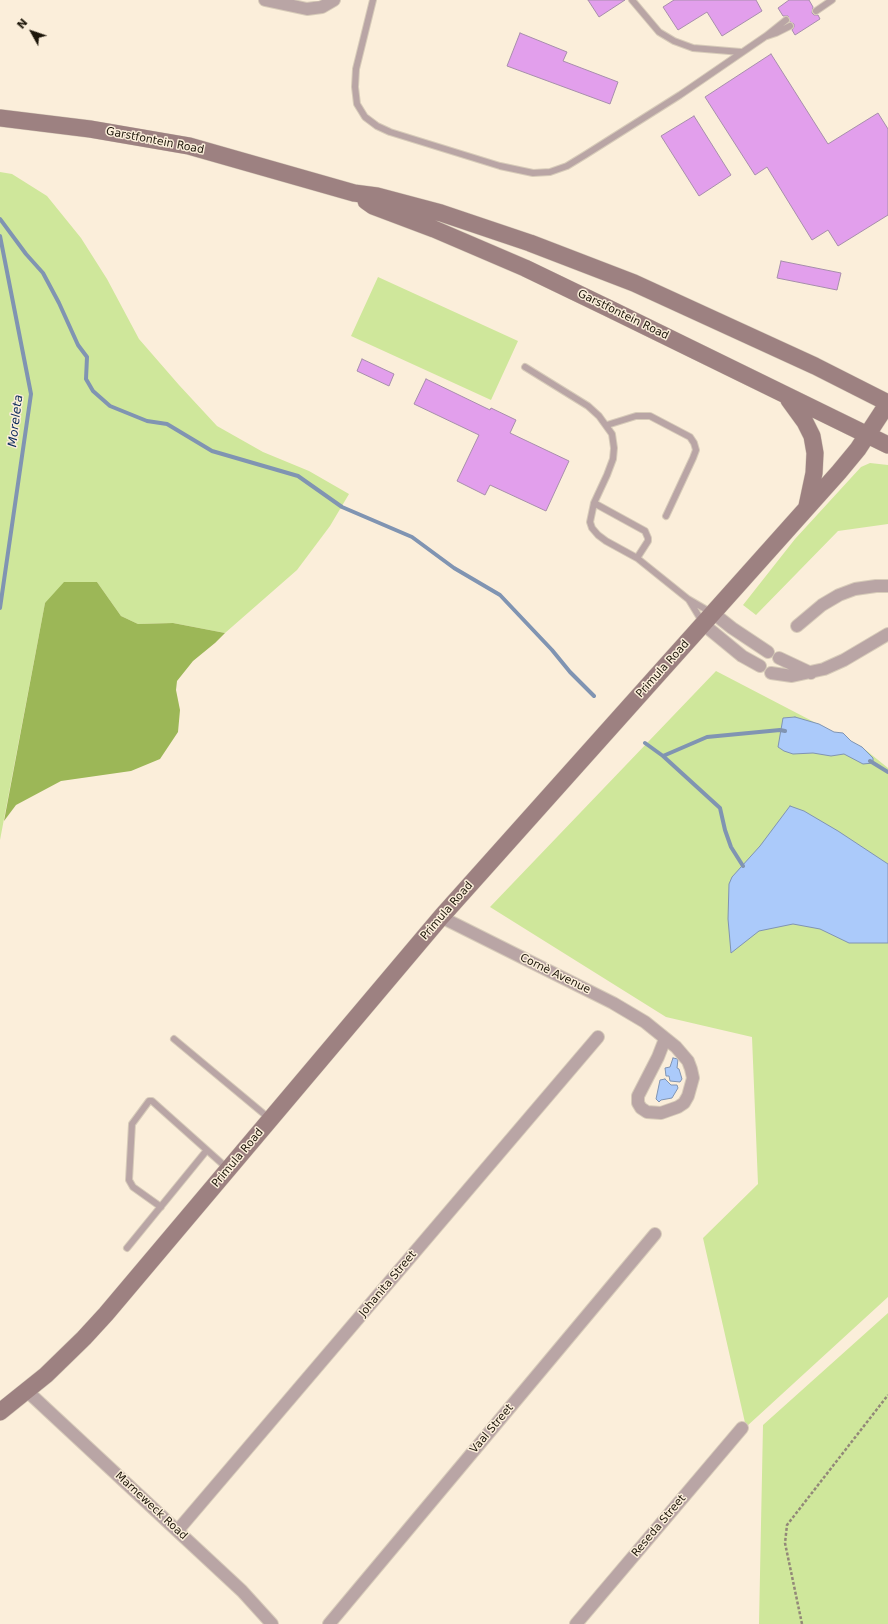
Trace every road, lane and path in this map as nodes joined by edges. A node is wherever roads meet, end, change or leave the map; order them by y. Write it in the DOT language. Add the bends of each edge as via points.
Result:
graph roads {
  1 [pos="265,0"];
  2 [pos="334,0"];
  3 [pos="373,0"];
  4 [pos="632,0"];
  5 [pos="832,0"];
  6 [pos="816,11"];
  7 [pos="786,20"];
  8 [pos="790,26"];
  9 [pos="766,36"];
  10 [pos="741,52"];
  11 [pos="0,118"];
  12 [pos="354,193"];
  13 [pos="525,367"];
  14 [pos="786,396"];
  15 [pos="888,403"];
  16 [pos="607,426"];
  17 [pos="867,436"];
  18 [pos="888,445"];
  19 [pos="594,503"];
  20 [pos="806,508"];
  21 [pos="666,516"];
  22 [pos="637,558"];
  23 [pos="888,586"];
  24 [pos="688,599"];
  25 [pos="708,619"];
  26 [pos="797,626"];
  27 [pos="888,634"];
  28 [pos="737,642"];
  29 [pos="768,652"];
  30 [pos="779,658"];
  31 [pos="760,666"];
  32 [pos="772,673"];
  33 [pos="811,673"];
  34 [pos="441,917"];
  35 [pos="598,1037"];
  36 [pos="174,1039"];
  37 [pos="664,1039"];
  38 [pos="270,1120"];
  39 [pos="207,1150"];
  40 [pos="228,1169"];
  41 [pos="161,1207"];
  42 [pos="655,1234"];
  43 [pos="127,1248"];
  44 [pos="27,1391"];
  45 [pos="888,1395"];
  46 [pos="0,1412"];
  47 [pos="742,1428"];
  48 [pos="178,1530"];
  49 [pos="272,1624"];
  50 [pos="329,1624"];
  51 [pos="576,1624"];
  52 [pos="802,1624"];
  1 -- 2 [label="street" via="307,9 322,7"];
  3 -- 10 [label="lane" via="354,87 357,104 365,117 390,132 500,166 533,173 550,172 567,166 680,95"];
  4 -- 10 [label="lane" via="659,32 674,41 693,48"];
  5 -- 6 [label="lane"];
  7 -- 9 [label="lane"];
  8 -- 9 [label="lane"];
  9 -- 10 [label="lane"];
  11 -- 12 [label="main road, Garstfontein Road" via="90,129 189,146"];
  12 -- 14 [label="main road, Garstfontein Road" via="373,206 525,268"];
  12 -- 15 [label="main road, Garstfontein Road" via="378,196 441,213 530,243 634,283 815,366"];
  13 -- 16 [label="lane" via="588,406"];
  14 -- 17 [label="main road, Garstfontein Road"];
  14 -- 20 [label="main road" via="806,422 812,436 815,453 814,473"];
  15 -- 17 [label="main road, Primula Road"];
  16 -- 19 [label="lane" via="612,434 613,459"];
  16 -- 21 [label="lane" via="636,416 650,416 690,437 694,443 694,458"];
  17 -- 18 [label="main road, Garstfontein Road"];
  17 -- 20 [label="main road, Primula Road"];
  19 -- 22 [label="lane" via="590,522 598,535"];
  19 -- 22 [label="lane" via="648,534 648,541"];
  20 -- 25 [label="main road, Primula Road"];
  22 -- 24 [label="lane"];
  23 -- 26 [label="street" via="855,589 839,595 822,604"];
  24 -- 25 [label="lane"];
  24 -- 25 [label="lane"];
  25 -- 28 [label="street"];
  25 -- 28 [label="street"];
  25 -- 34 [label="main road, Primula Road"];
  27 -- 33 [label="street" via="834,665"];
  28 -- 29 [label="street"];
  28 -- 31 [label="street" via="742,656"];
  30 -- 33 [label="street"];
  32 -- 33 [label="street" via="792,676"];
  34 -- 37 [label="street, Cornè Avenue" via="613,1002 645,1022"];
  34 -- 38 [label="main road, Primula Road"];
  35 -- 48 [label="street, Johanita Street"];
  36 -- 38 [label="lane"];
  37 -- 37 [label="street, Cornè Avenue" via="638,1096 638,1103 647,1112 661,1113 678,1107 684,1103 692,1087 693,1078 688,1061"];
  38 -- 40 [label="main road, Primula Road"];
  39 -- 40 [label="lane"];
  39 -- 41 [label="lane"];
  39 -- 41 [label="lane" via="152,1101 148,1102 132,1124 129,1180 133,1187"];
  40 -- 44 [label="main road, Primula Road" via="84,1338"];
  41 -- 43 [label="lane"];
  42 -- 50 [label="street, Vaal Street"];
  44 -- 46 [label="main road, Primula Road"];
  44 -- 48 [label="street, Marneweck Road"];
  45 -- 52 [label="path" via="787,1525 785,1543"];
  47 -- 51 [label="street, Reseda Street"];
  48 -- 49 [label="street, Marneweck Road" via="242,1591"];
}
